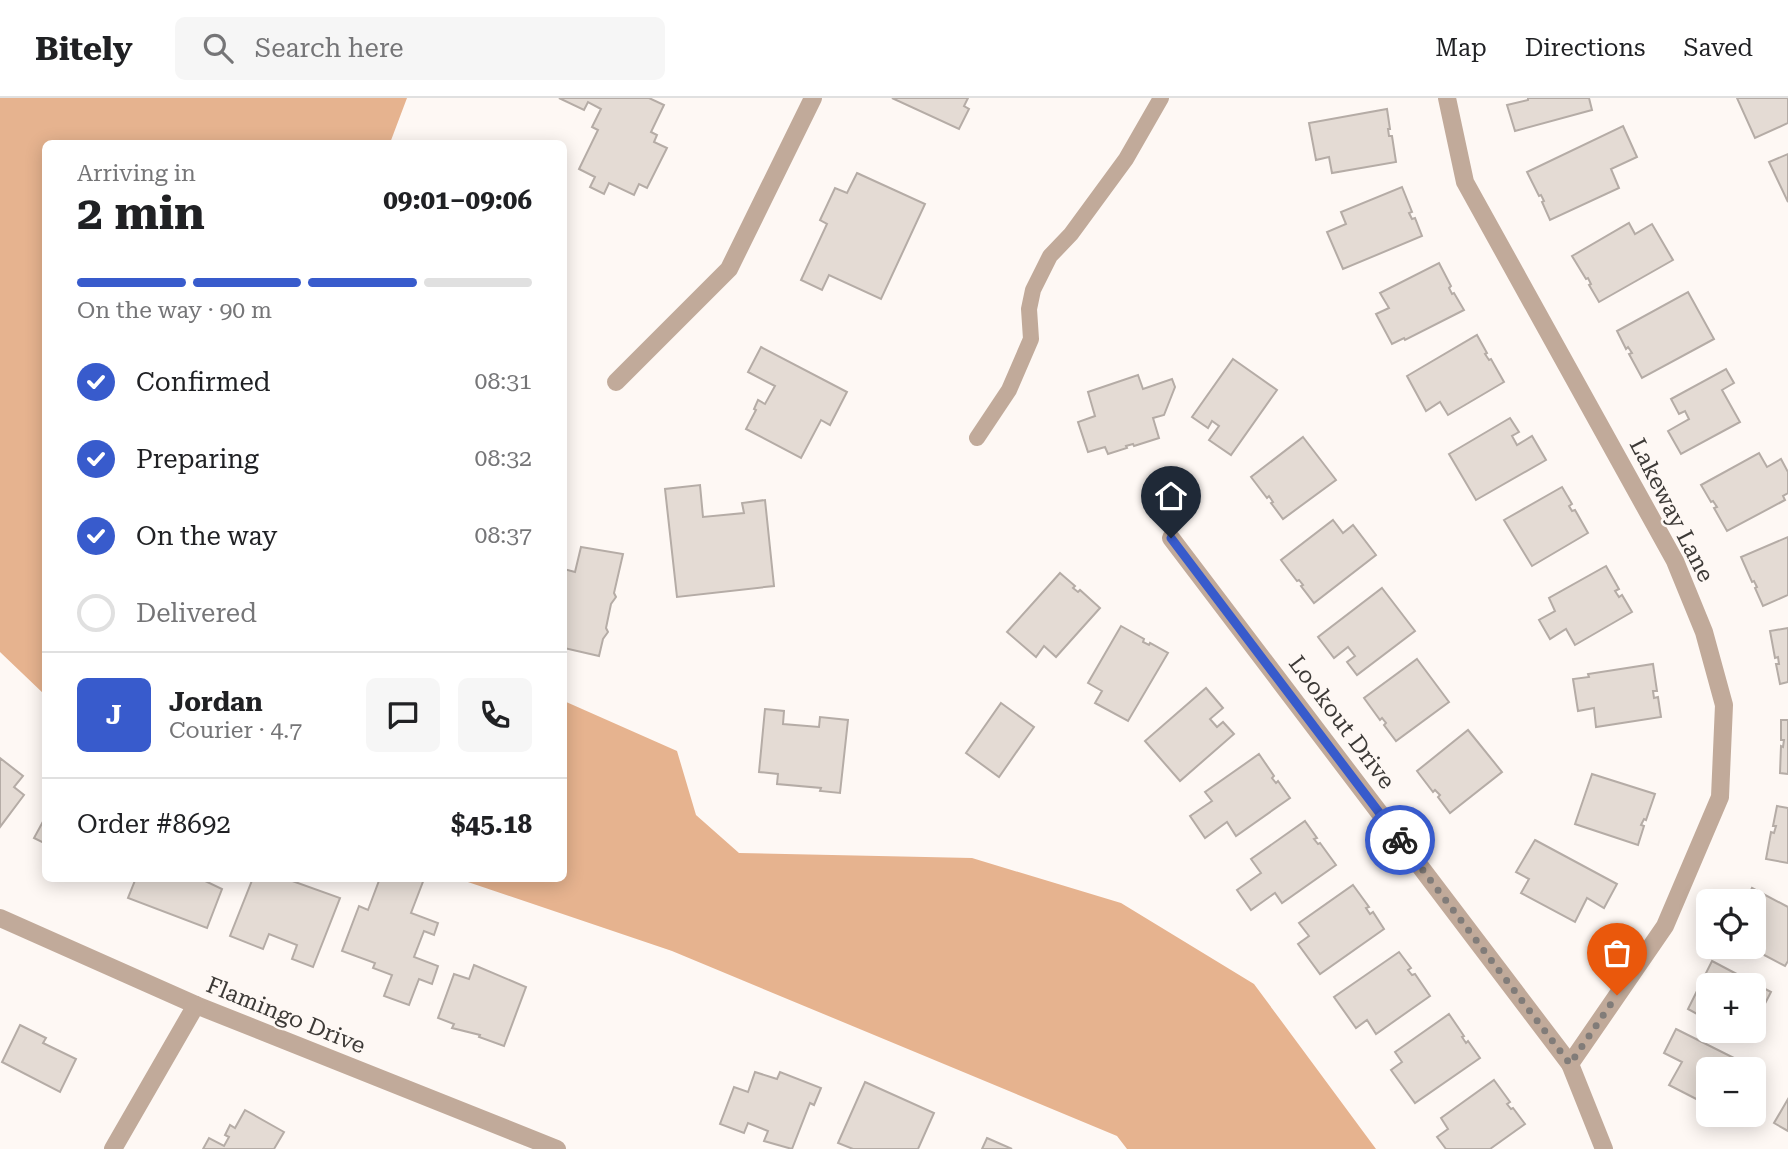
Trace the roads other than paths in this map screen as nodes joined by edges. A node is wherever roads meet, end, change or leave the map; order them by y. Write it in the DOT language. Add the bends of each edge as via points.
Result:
graph roads {
  1 [pos="813,98"];
  2 [pos="1161,98"];
  3 [pos="1447,98"];
  4 [pos="616,382"];
  5 [pos="977,438"];
  6 [pos="1171,538"];
  7 [pos="0,918"];
  8 [pos="196,1005"];
  9 [pos="1570,1064"];
  10 [pos="546,1147"];
  11 [pos="113,1149"];
  12 [pos="1604,1149"];
  1 -- 4 [label="street" via="729,269"];
  2 -- 5 [label="lane" via="1126,159 1050,256 1033,290 1031,339 1009,390"];
  3 -- 9 [label="street, Lakeway Lane" via="1465,182 1675,561 1704,632 1724,705 1720,797 1670,915"];
  6 -- 9 [label="street, Lookout Drive"];
  7 -- 8 [label="street, Flamingo Drive"];
  8 -- 10 [label="street, Flamingo Drive"];
  8 -- 11 [label="street"];
  9 -- 12 [label="street, Lookout Drive"];
}
